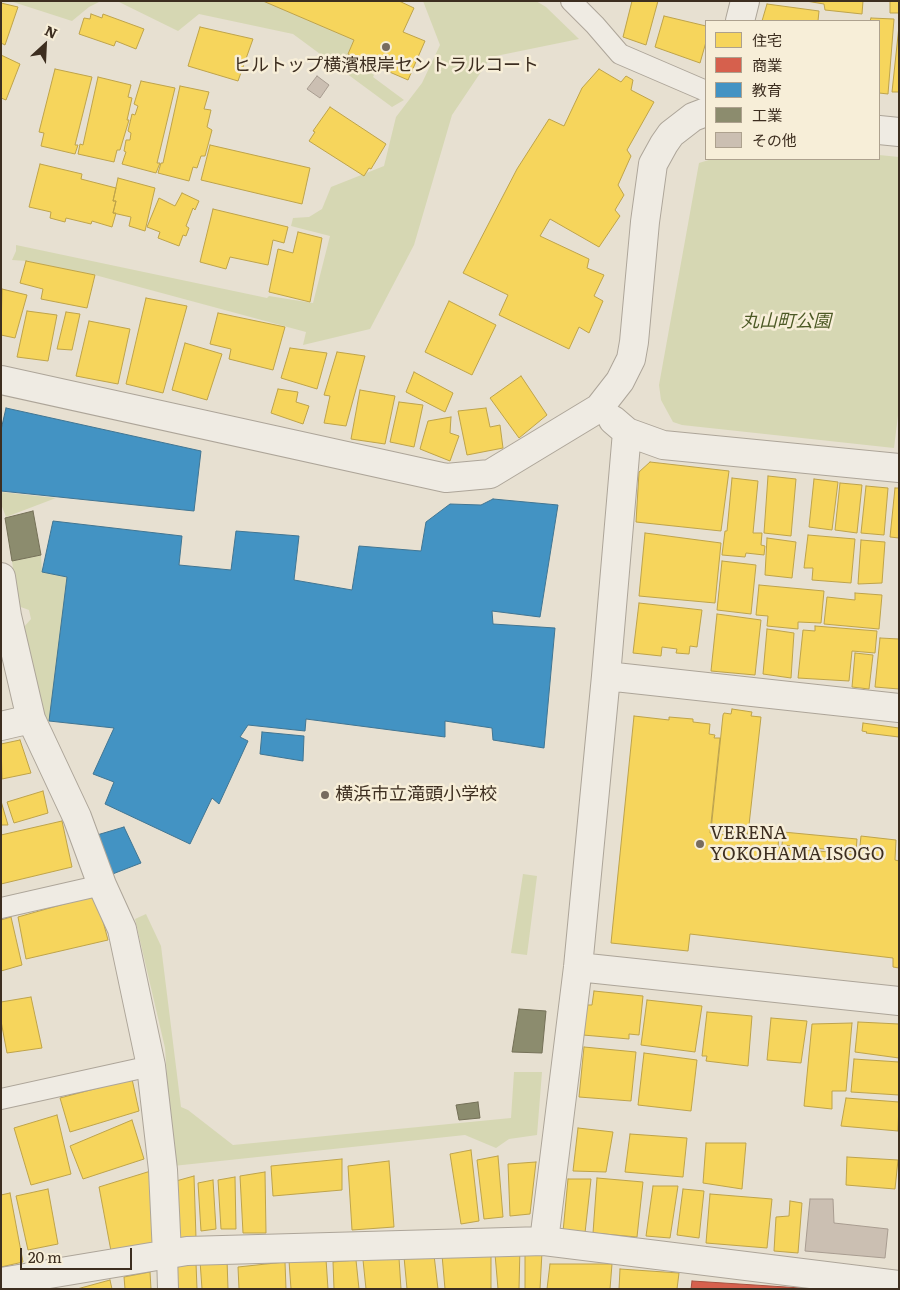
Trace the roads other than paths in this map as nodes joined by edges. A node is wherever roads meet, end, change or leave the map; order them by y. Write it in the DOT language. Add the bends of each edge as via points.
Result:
graph roads {
  1 [pos="570,1"];
  2 [pos="745,1"];
  3 [pos="740,20"];
  4 [pos="705,92"];
  5 [pos="705,112"];
  6 [pos="880,130"];
  7 [pos="899,132"];
  8 [pos="1,380"];
  9 [pos="599,408"];
  10 [pos="627,432"];
  11 [pos="899,468"];
  12 [pos="1,578"];
  13 [pos="606,676"];
  14 [pos="899,708"];
  15 [pos="31,719"];
  16 [pos="1,726"];
  17 [pos="102,885"];
  18 [pos="1,908"];
  19 [pos="578,967"];
  20 [pos="899,1001"];
  21 [pos="151,1066"];
  22 [pos="1,1099"];
  23 [pos="544,1241"];
  24 [pos="167,1254"];
  25 [pos="17,1283"];
  26 [pos="899,1285"];
  27 [pos="168,1289"];
  1 -- 4 [label="lane" via="620,54"];
  2 -- 3 [label="street"];
  5 -- 9 [label="street" via="693,117 671,134 653,164 632,359"];
  6 -- 7 [label="street"];
  8 -- 9 [label="street" via="446,478 490,474"];
  9 -- 10 [label="street"];
  10 -- 11 [label="street" via="663,446"];
  10 -- 13 [label="street"];
  12 -- 15 [label="street"];
  13 -- 14 [label="street"];
  13 -- 19 [label="street"];
  15 -- 16 [label="street"];
  15 -- 17 [label="street" via="77,817"];
  17 -- 18 [label="lane"];
  17 -- 21 [label="street" via="122,930"];
  19 -- 20 [label="street"];
  19 -- 23 [label="street"];
  21 -- 22 [label="lane"];
  21 -- 24 [label="street" via="163,1170"];
  23 -- 24 [label="street"];
  23 -- 26 [label="street"];
  24 -- 25 [label="street"];
  24 -- 27 [label="lane"];
}
